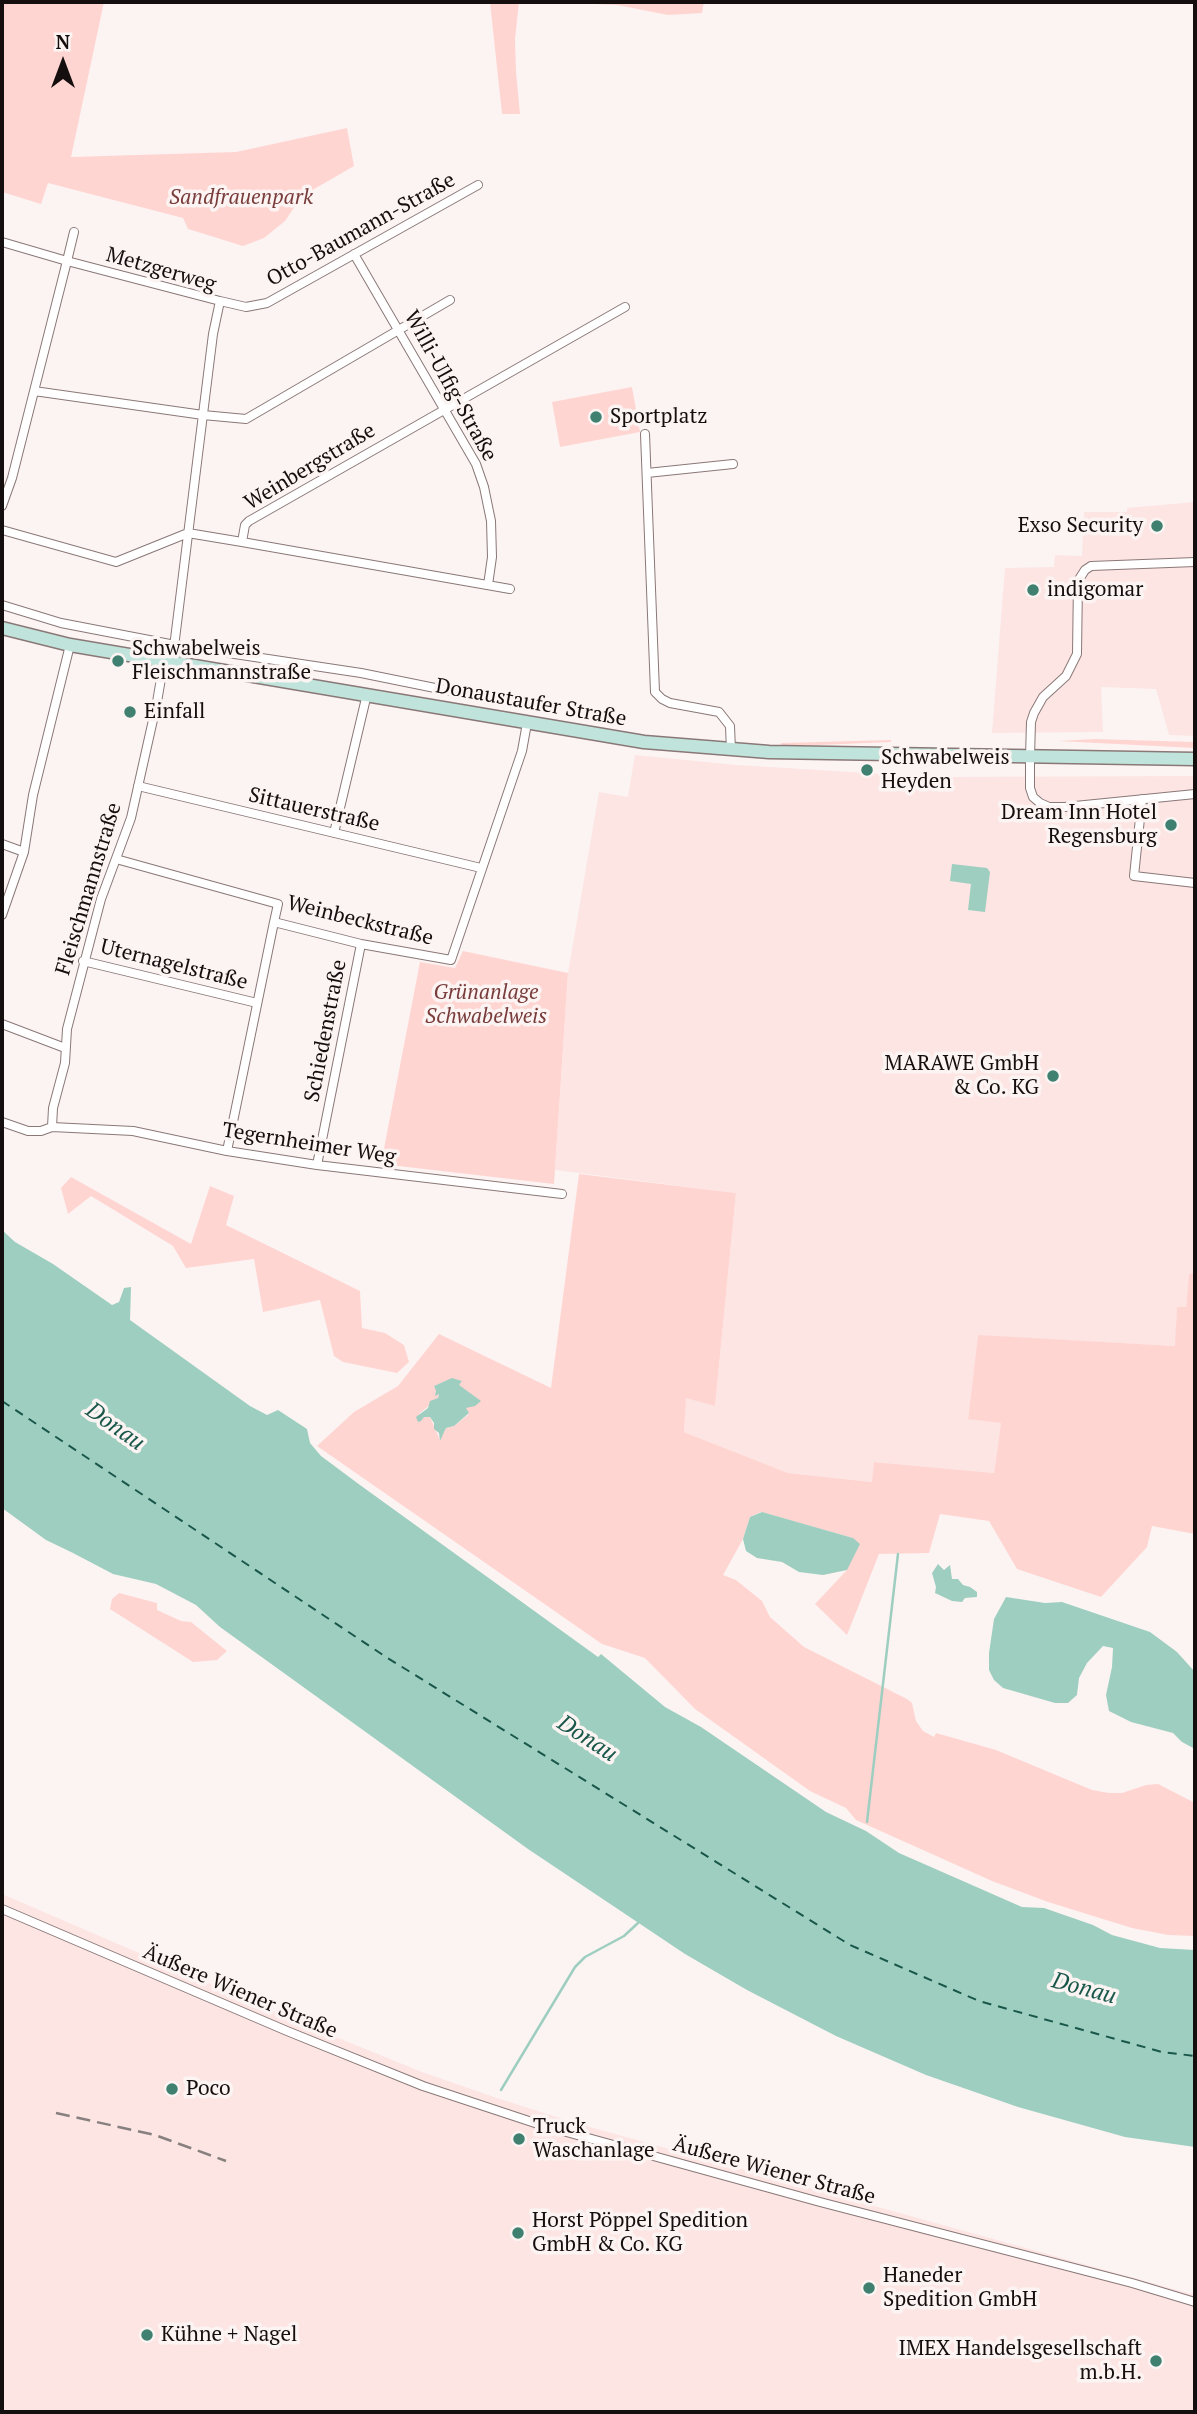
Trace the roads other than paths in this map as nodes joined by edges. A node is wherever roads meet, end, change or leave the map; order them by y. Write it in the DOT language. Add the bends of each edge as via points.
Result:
graph roads {
  1 [pos="478,185"];
  2 [pos="74,232"];
  3 [pos="2,242"];
  4 [pos="354,254"];
  5 [pos="67,261"];
  6 [pos="450,300"];
  7 [pos="220,301"];
  8 [pos="625,307"];
  9 [pos="399,330"];
  10 [pos="34,391"];
  11 [pos="444,408"];
  12 [pos="203,415"];
  13 [pos="645,434"];
  14 [pos="733,464"];
  15 [pos="647,473"];
  16 [pos="2,506"];
  17 [pos="2,530"];
  18 [pos="188,533"];
  19 [pos="242,542"];
  20 [pos="1195,562"];
  21 [pos="488,585"];
  22 [pos="510,589"];
  23 [pos="2,605"];
  24 [pos="2,628"];
  25 [pos="70,645"];
  26 [pos="175,645"];
  27 [pos="168,662"];
  28 [pos="367,694"];
  29 [pos="499,701"];
  30 [pos="527,723"];
  31 [pos="731,750"];
  32 [pos="1030,757"];
  33 [pos="1195,759"];
  34 [pos="138,786"];
  35 [pos="1195,794"];
  36 [pos="1142,799"];
  37 [pos="334,833"];
  38 [pos="2,844"];
  39 [pos="24,852"];
  40 [pos="116,859"];
  41 [pos="481,868"];
  42 [pos="1195,883"];
  43 [pos="2,915"];
  44 [pos="274,922"];
  45 [pos="361,944"];
  46 [pos="83,961"];
  47 [pos="257,1003"];
  48 [pos="2,1024"];
  49 [pos="65,1048"];
  50 [pos="2,1122"];
  51 [pos="52,1127"];
  52 [pos="227,1151"];
  53 [pos="317,1165"];
  54 [pos="562,1195"];
  55 [pos="2,1909"];
  56 [pos="1195,2302"];
  1 -- 4 [label="street, Otto-Baumann-Straße"];
  2 -- 5 [label="street"];
  3 -- 5 [label="street, Metzgerweg"];
  4 -- 7 [label="street, Otto-Baumann-Straße" via="267,303 246,307"];
  4 -- 9 [label="street, Willi-Ulfig-Straße"];
  5 -- 7 [label="street, Metzgerweg"];
  5 -- 10 [label="street"];
  6 -- 9 [label="street"];
  7 -- 12 [label="street, Metzgerweg"];
  8 -- 11 [label="street, Weinbergstraße"];
  9 -- 11 [label="street, Willi-Ulfig-Straße"];
  9 -- 12 [label="street" via="255,416 239,420"];
  10 -- 12 [label="street"];
  10 -- 16 [label="street"];
  11 -- 19 [label="street, Weinbergstraße" via="249,521"];
  11 -- 21 [label="street, Willi-Ulfig-Straße" via="475,464 489,504"];
  12 -- 18 [label="street, Metzgerweg"];
  13 -- 15 [label="street"];
  14 -- 15 [label="street"];
  15 -- 31 [label="street" via="655,692 670,703 719,712 730,726"];
  17 -- 18 [label="street" via="116,562"];
  18 -- 19 [label="street, Weinbergstraße"];
  18 -- 26 [label="street, Metzgerweg"];
  19 -- 21 [label="street"];
  20 -- 32 [label="street" via="1091,566 1080,576 1077,654 1066,676 1043,697 1034,713"];
  21 -- 22 [label="street"];
  23 -- 26 [label="street, Donaustaufer Straße" via="61,623"];
  24 -- 25 [label="main road, Donaustaufer Straße"];
  25 -- 27 [label="main road, Donaustaufer Straße"];
  25 -- 39 [label="street" via="33,795"];
  26 -- 27 [label="street, Metzgerweg"];
  26 -- 29 [label="street, Donaustaufer Straße" via="361,673"];
  27 -- 28 [label="main road, Donaustaufer Straße"];
  27 -- 34 [label="street, Fleischmannstraße"];
  28 -- 30 [label="main road, Donaustaufer Straße"];
  28 -- 37 [label="street"];
  30 -- 31 [label="main road, Donaustaufer Straße"];
  30 -- 41 [label="street" via="522,751"];
  31 -- 32 [label="main road, Donaustaufer Straße"];
  32 -- 33 [label="main road, Donaustaufer Straße"];
  32 -- 36 [label="street" via="1030,788 1040,803 1049,807"];
  34 -- 37 [label="street, Sittauerstraße"];
  34 -- 40 [label="street, Fleischmannstraße"];
  35 -- 36 [label="street"];
  36 -- 42 [label="street" via="1134,876"];
  37 -- 41 [label="street, Sittauerstraße"];
  38 -- 39 [label="street"];
  39 -- 43 [label="street"];
  40 -- 44 [label="street, Weinbeckstraße" via="278,904"];
  40 -- 46 [label="street, Fleischmannstraße"];
  41 -- 45 [label="street, Weinbeckstraße" via="451,960"];
  44 -- 45 [label="street, Weinbeckstraße"];
  44 -- 47 [label="street"];
  45 -- 53 [label="street, Schiedenstraße"];
  46 -- 47 [label="street, Uternagelstraße"];
  46 -- 49 [label="street, Fleischmannstraße"];
  47 -- 52 [label="street"];
  48 -- 49 [label="street"];
  49 -- 51 [label="street, Fleischmannstraße"];
  50 -- 51 [label="street, Tegernheimer Weg" via="27,1132"];
  51 -- 52 [label="street, Tegernheimer Weg" via="133,1131"];
  52 -- 53 [label="street, Tegernheimer Weg"];
  53 -- 54 [label="street, Tegernheimer Weg"];
  55 -- 56 [label="street, Äußere Wiener Straße" via="423,2086 541,2125"];
}
